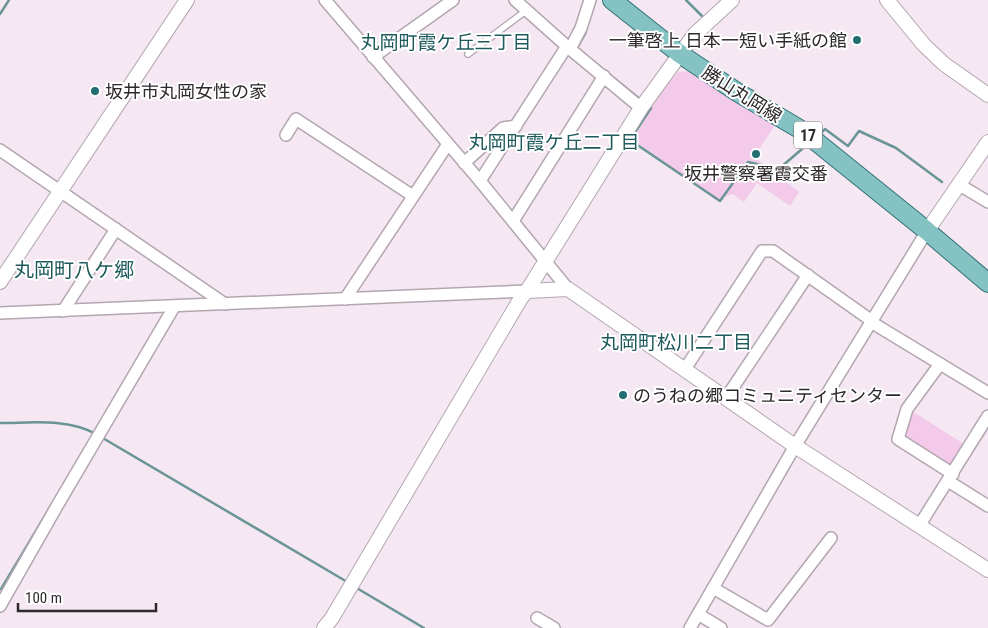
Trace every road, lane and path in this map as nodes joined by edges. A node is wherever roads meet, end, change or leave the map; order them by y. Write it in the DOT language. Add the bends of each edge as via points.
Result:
graph roads {
  1 [pos="188,0"];
  2 [pos="325,0"];
  3 [pos="453,0"];
  4 [pos="515,0"];
  5 [pos="590,0"];
  6 [pos="612,0"];
  7 [pos="732,0"];
  8 [pos="892,2"];
  9 [pos="527,10"];
  10 [pos="568,48"];
  11 [pos="468,54"];
  12 [pos="680,54"];
  13 [pos="373,57"];
  14 [pos="604,76"];
  15 [pos="988,95"];
  16 [pos="641,108"];
  17 [pos="516,126"];
  18 [pos="286,135"];
  19 [pos="988,142"];
  20 [pos="448,144"];
  21 [pos="0,150"];
  22 [pos="464,163"];
  23 [pos="480,181"];
  24 [pos="958,184"];
  25 [pos="60,191"];
  26 [pos="413,196"];
  27 [pos="988,202"];
  28 [pos="513,221"];
  29 [pos="116,229"];
  30 [pos="927,231"];
  31 [pos="545,260"];
  32 [pos="808,276"];
  33 [pos="0,282"];
  34 [pos="988,283"];
  35 [pos="568,290"];
  36 [pos="527,291"];
  37 [pos="345,298"];
  38 [pos="225,304"];
  39 [pos="174,307"];
  40 [pos="63,311"];
  41 [pos="0,313"];
  42 [pos="871,322"];
  43 [pos="940,364"];
  44 [pos="684,369"];
  45 [pos="988,393"];
  46 [pos="726,398"];
  47 [pos="988,416"];
  48 [pos="795,446"];
  49 [pos="951,477"];
  50 [pos="988,506"];
  51 [pos="919,526"];
  52 [pos="830,538"];
  53 [pos="988,570"];
  54 [pos="713,588"];
  55 [pos="0,606"];
  56 [pos="698,614"];
  57 [pos="537,618"];
  58 [pos="324,628"];
  59 [pos="554,628"];
  60 [pos="690,628"];
  61 [pos="721,628"];
  1 -- 25 [label="street"];
  2 -- 13 [label="street"];
  3 -- 13 [label="street"];
  4 -- 9 [label="street"];
  5 -- 10 [label="street" via="581,28"];
  6 -- 12 [label="main road, 勝山丸岡線 / 17"];
  7 -- 12 [label="street" via="701,28"];
  8 -- 15 [label="street" via="924,45 944,64"];
  9 -- 10 [label="street"];
  9 -- 11 [label="lane"];
  10 -- 14 [label="street"];
  10 -- 17 [label="street"];
  12 -- 16 [label="street"];
  12 -- 30 [label="main road, 勝山丸岡線 / 17" via="803,131"];
  13 -- 20 [label="street"];
  14 -- 16 [label="street"];
  14 -- 28 [label="street"];
  16 -- 31 [label="street"];
  17 -- 22 [label="street" via="503,128"];
  17 -- 23 [label="street"];
  18 -- 26 [label="street" via="296,119"];
  19 -- 24 [label="street"];
  20 -- 22 [label="street"];
  20 -- 26 [label="street"];
  21 -- 25 [label="street"];
  22 -- 23 [label="street"];
  23 -- 28 [label="street"];
  24 -- 27 [label="street"];
  24 -- 30 [label="street"];
  25 -- 29 [label="street"];
  25 -- 33 [label="street"];
  26 -- 37 [label="street"];
  28 -- 31 [label="street"];
  29 -- 38 [label="street"];
  29 -- 40 [label="street"];
  30 -- 34 [label="main road, 勝山丸岡線 / 17"];
  30 -- 42 [label="street"];
  31 -- 35 [label="street"];
  31 -- 36 [label="street"];
  32 -- 42 [label="street"];
  32 -- 44 [label="street" via="773,251 762,251"];
  32 -- 46 [label="street"];
  35 -- 36 [label="street"];
  35 -- 44 [label="street"];
  36 -- 37 [label="street"];
  36 -- 58 [label="street"];
  37 -- 38 [label="street"];
  38 -- 39 [label="street"];
  39 -- 40 [label="street"];
  39 -- 55 [label="street"];
  40 -- 41 [label="street"];
  42 -- 43 [label="street"];
  42 -- 48 [label="street"];
  43 -- 45 [label="street"];
  43 -- 49 [label="street" via="908,409 898,439"];
  44 -- 46 [label="street"];
  46 -- 48 [label="street"];
  47 -- 49 [label="street"];
  48 -- 51 [label="street"];
  48 -- 54 [label="street"];
  49 -- 50 [label="street"];
  49 -- 51 [label="street"];
  51 -- 53 [label="street"];
  52 -- 54 [label="street" via="768,620"];
  54 -- 56 [label="street"];
  56 -- 60 [label="street"];
  56 -- 61 [label="street"];
  57 -- 59 [label="street"];
}
